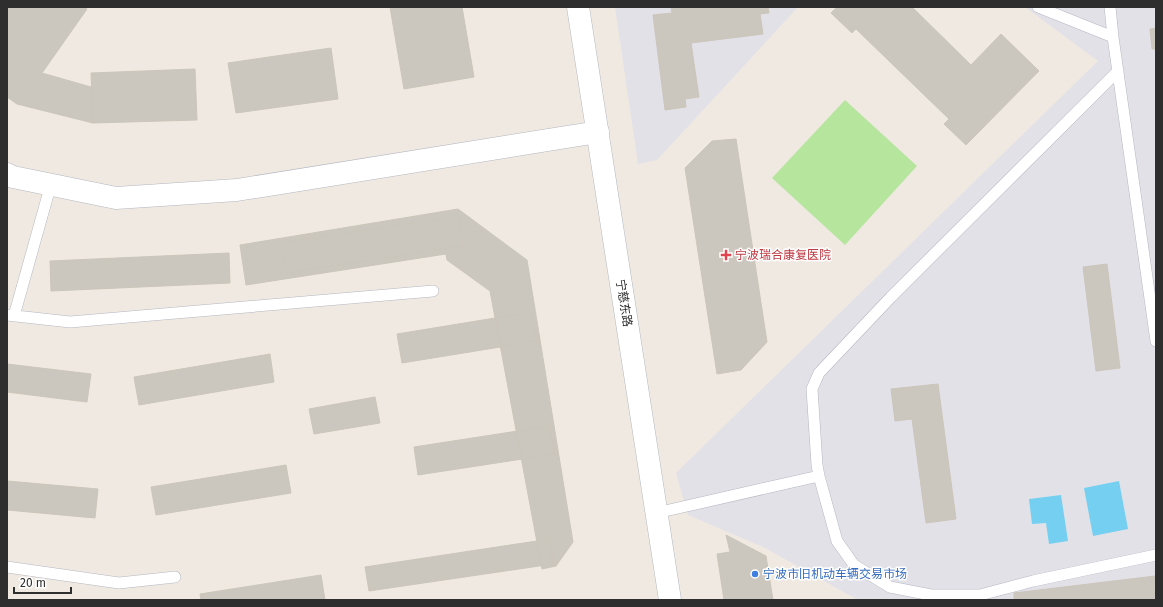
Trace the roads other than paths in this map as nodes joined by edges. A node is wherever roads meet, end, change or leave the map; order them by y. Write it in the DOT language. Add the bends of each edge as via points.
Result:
graph roads {
  1 [pos="578,7"];
  2 [pos="1038,7"];
  3 [pos="1110,7"];
  4 [pos="1113,37"];
  5 [pos="1118,71"];
  6 [pos="598,132"];
  7 [pos="7,174"];
  8 [pos="51,184"];
  9 [pos="433,290"];
  10 [pos="1154,312"];
  11 [pos="10,315"];
  12 [pos="1156,341"];
  13 [pos="819,476"];
  14 [pos="656,512"];
  15 [pos="1156,555"];
  16 [pos="7,567"];
  17 [pos="175,577"];
  18 [pos="670,600"];
  1 -- 6 [label="main road, 宁慈东路"];
  2 -- 4 [label="lane"];
  3 -- 4 [label="lane"];
  4 -- 5 [label="lane"];
  5 -- 10 [label="lane"];
  5 -- 13 [label="lane" via="891,297 819,373 812,389"];
  6 -- 8 [label="main road" via="238,190 116,198"];
  6 -- 14 [label="main road, 宁慈东路"];
  7 -- 8 [label="main road"];
  8 -- 11 [label="lane"];
  9 -- 11 [label="lane" via="70,322"];
  10 -- 12 [label="lane"];
  13 -- 14 [label="lane"];
  13 -- 15 [label="lane" via="837,541 854,565 890,587 931,595 980,595"];
  14 -- 18 [label="main road, 宁慈东路"];
  16 -- 17 [label="lane" via="119,583"];
}
